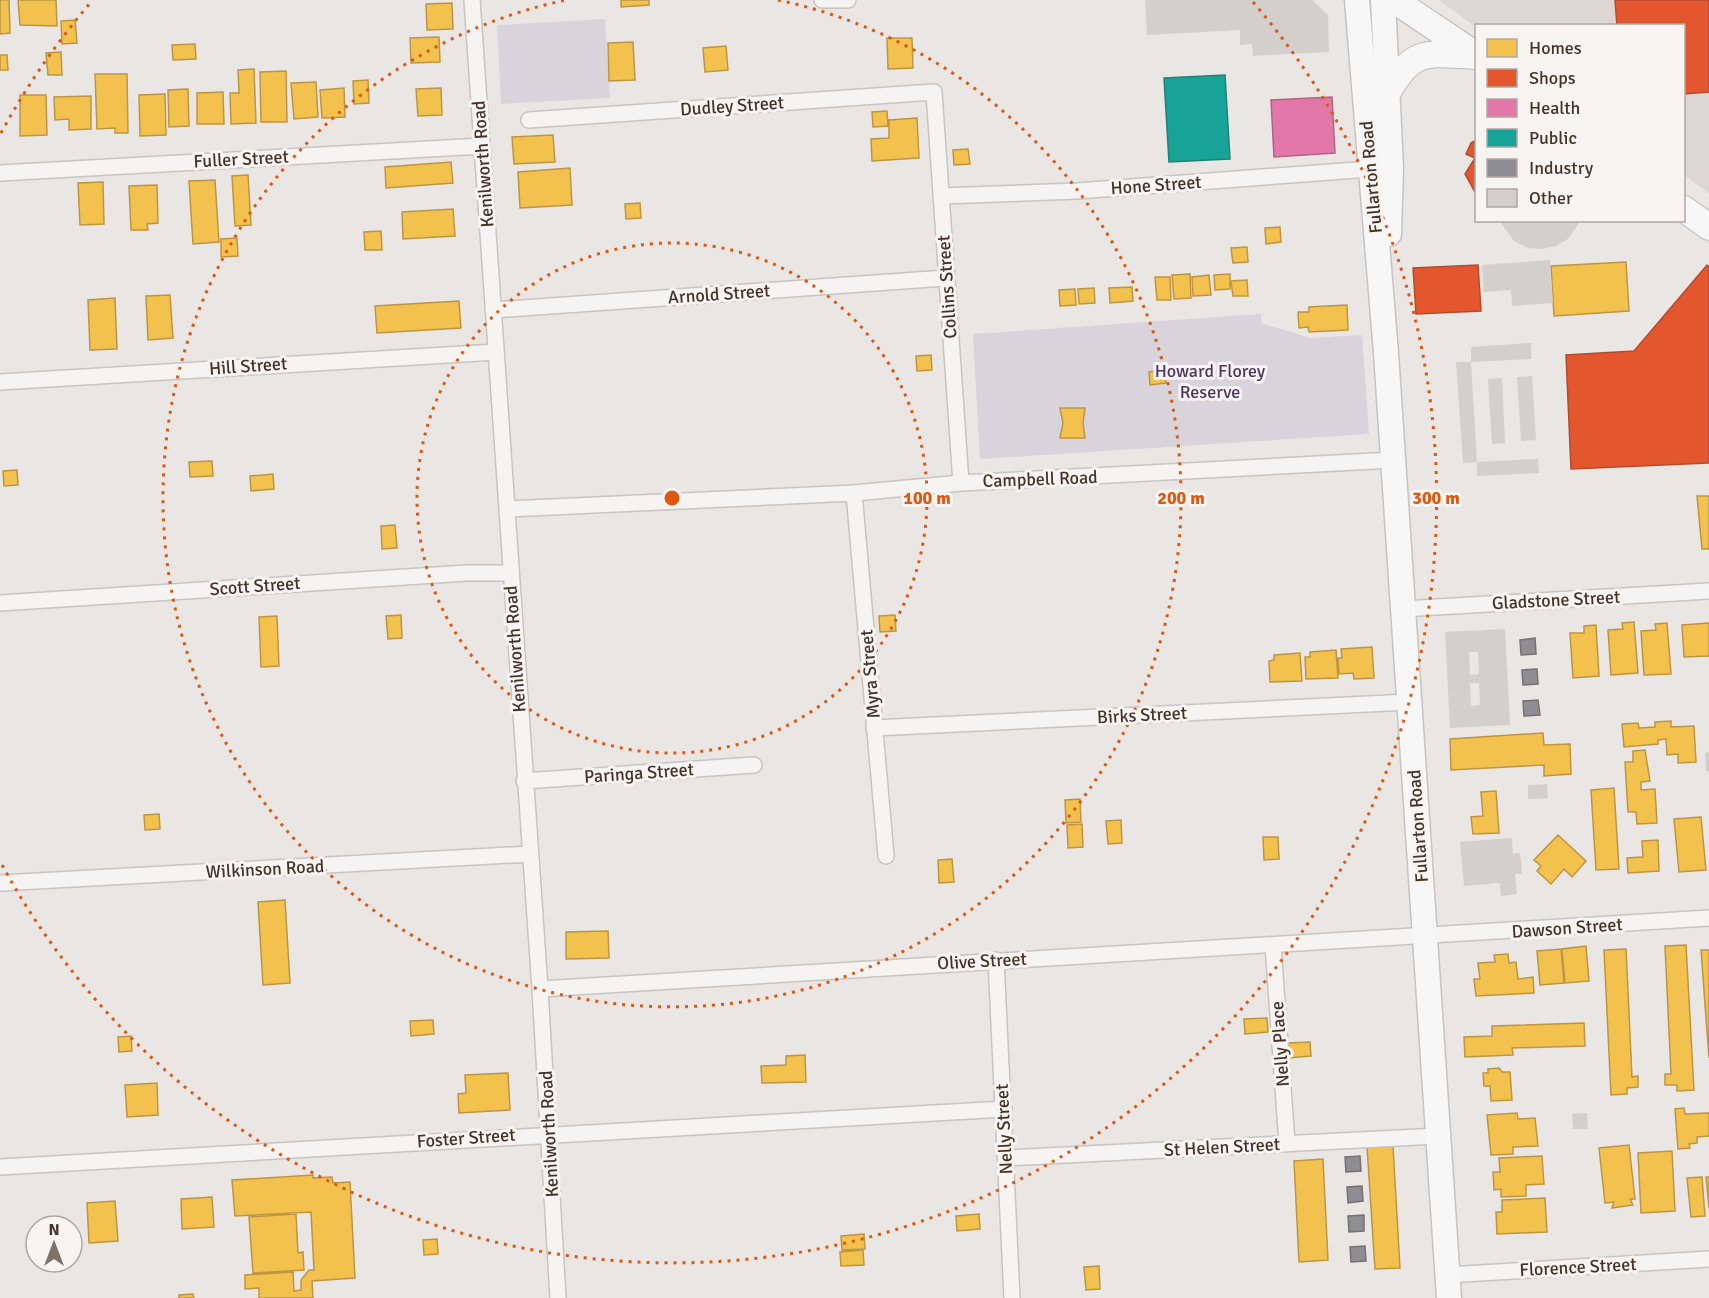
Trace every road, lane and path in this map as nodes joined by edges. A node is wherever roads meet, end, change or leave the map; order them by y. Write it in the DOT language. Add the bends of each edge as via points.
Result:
graph roads {
  1 [pos="472,0"];
  2 [pos="822,0"];
  3 [pos="848,0"];
  4 [pos="1358,0"];
  5 [pos="1383,0"];
  6 [pos="1394,0"];
  7 [pos="1475,55"];
  8 [pos="1475,56"];
  9 [pos="934,92"];
  10 [pos="1388,92"];
  11 [pos="529,120"];
  12 [pos="482,146"];
  13 [pos="1370,169"];
  14 [pos="0,173"];
  15 [pos="942,196"];
  16 [pos="1685,210"];
  17 [pos="1709,227"];
  18 [pos="946,278"];
  19 [pos="493,310"];
  20 [pos="496,352"];
  21 [pos="1386,353"];
  22 [pos="0,382"];
  23 [pos="1393,460"];
  24 [pos="961,483"];
  25 [pos="854,493"];
  26 [pos="508,509"];
  27 [pos="509,573"];
  28 [pos="1709,591"];
  29 [pos="0,603"];
  30 [pos="1403,609"];
  31 [pos="1409,702"];
  32 [pos="874,728"];
  33 [pos="754,765"];
  34 [pos="524,781"];
  35 [pos="530,854"];
  36 [pos="886,856"];
  37 [pos="0,883"];
  38 [pos="1709,918"];
  39 [pos="1425,937"];
  40 [pos="1273,945"];
  41 [pos="996,960"];
  42 [pos="540,989"];
  43 [pos="1004,1108"];
  44 [pos="549,1133"];
  45 [pos="1438,1136"];
  46 [pos="1287,1144"];
  47 [pos="1006,1158"];
  48 [pos="0,1167"];
  49 [pos="1709,1259"];
  50 [pos="1448,1286"];
  51 [pos="558,1298"];
  52 [pos="1012,1298"];
  1 -- 12 [label="street, Kenilworth Road"];
  2 -- 3 [label="street"];
  4 -- 13 [label="main road, Fullarton Road"];
  5 -- 10 [label="main road, Fullarton Road"];
  6 -- 7 [label="highway"];
  8 -- 10 [label="highway" via="1430,54 1411,60"];
  9 -- 11 [label="street, Dudley Street"];
  9 -- 15 [label="street, Collins Street"];
  10 -- 21 [label="main road, Fullarton Road"];
  12 -- 14 [label="street, Fuller Street"];
  12 -- 19 [label="street, Kenilworth Road"];
  13 -- 15 [label="street, Hone Street" via="1077,191"];
  13 -- 21 [label="main road, Fullarton Road"];
  15 -- 18 [label="street, Collins Street"];
  16 -- 17 [label="highway"];
  18 -- 19 [label="street, Arnold Street"];
  18 -- 24 [label="street, Collins Street"];
  19 -- 20 [label="street, Kenilworth Road"];
  20 -- 22 [label="street, Hill Street"];
  20 -- 26 [label="street, Kenilworth Road"];
  21 -- 23 [label="main road, Fullarton Road"];
  23 -- 24 [label="street, Campbell Road"];
  23 -- 30 [label="main road, Fullarton Road"];
  24 -- 25 [label="street, Campbell Road"];
  25 -- 26 [label="street, Campbell Road"];
  25 -- 32 [label="street, Myra Street"];
  26 -- 27 [label="street, Kenilworth Road"];
  27 -- 29 [label="street, Scott Street"];
  27 -- 34 [label="street, Kenilworth Road"];
  28 -- 30 [label="street, Gladstone Street"];
  30 -- 31 [label="main road, Fullarton Road"];
  31 -- 32 [label="street, Birks Street"];
  31 -- 39 [label="main road, Fullarton Road"];
  32 -- 36 [label="street, Myra Street"];
  33 -- 34 [label="street, Paringa Street"];
  34 -- 35 [label="street, Kenilworth Road"];
  35 -- 37 [label="street, Wilkinson Road"];
  35 -- 42 [label="street, Kenilworth Road"];
  38 -- 39 [label="street, Dawson Street"];
  39 -- 40 [label="street, Olive Street"];
  39 -- 45 [label="main road, Fullarton Road"];
  40 -- 41 [label="street, Olive Street"];
  40 -- 46 [label="street, Nelly Place"];
  41 -- 42 [label="street, Olive Street"];
  41 -- 43 [label="street, Nelly Street"];
  42 -- 44 [label="street, Kenilworth Road"];
  43 -- 44 [label="street, Foster Street"];
  43 -- 47 [label="street, Nelly Street"];
  44 -- 48 [label="street, Foster Street"];
  44 -- 51 [label="street, Kenilworth Road"];
  45 -- 46 [label="street, St Helen Street"];
  45 -- 50 [label="main road, Fullarton Road"];
  46 -- 47 [label="street, St Helen Street"];
  47 -- 52 [label="street, Nelly Street"];
  49 -- 50 [label="street, Florence Street"];
}
